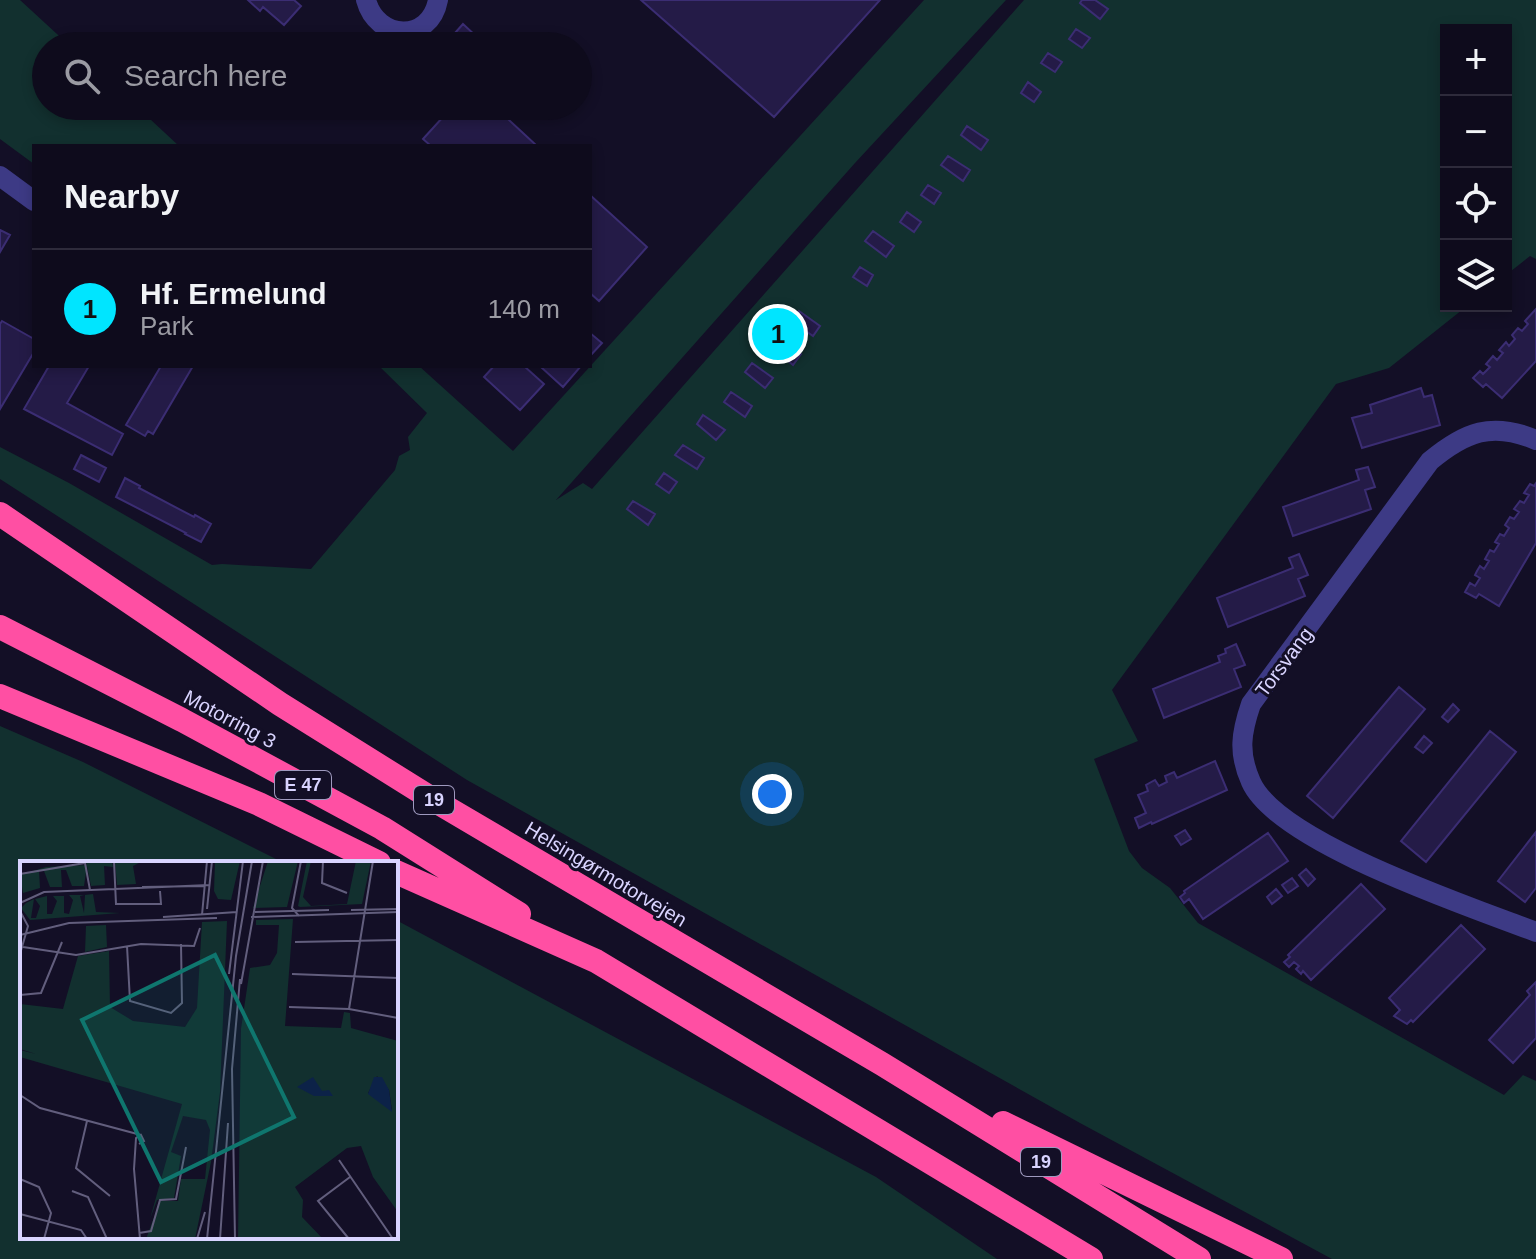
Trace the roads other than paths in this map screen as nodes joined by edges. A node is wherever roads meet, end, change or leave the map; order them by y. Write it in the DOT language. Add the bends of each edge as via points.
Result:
graph roads {
  1 [pos="366,0"];
  2 [pos="448,0"];
  3 [pos="435,9"];
  4 [pos="0,176"];
  5 [pos="32,200"];
  6 [pos="1536,440"];
  7 [pos="0,514"];
  8 [pos="0,627"];
  9 [pos="0,696"];
  10 [pos="375,861"];
  11 [pos="398,873"];
  12 [pos="1536,932"];
  13 [pos="596,961"];
  14 [pos="882,1064"];
  15 [pos="1091,1259"];
  16 [pos="1199,1259"];
  17 [pos="1281,1259"];
  1 -- 3 [label="street" via="376,21 392,30 418,28"];
  2 -- 3 [label="street"];
  4 -- 5 [label="street"];
  6 -- 12 [label="street, Torsvang" via="1497,429 1451,444 1430,461 1251,704 1243,729 1243,756 1251,784 1267,804 1319,841"];
  7 -- 14 [label="highway, Helsingørmotorvejen / 19" via="293,712 437,802"];
  8 -- 13 [label="highway, Motorring 3 / E 47" via="382,828"];
  9 -- 10 [label="highway" via="259,804"];
  11 -- 13 [label="highway"];
  13 -- 15 [label="highway"];
  14 -- 16 [label="highway, Helsingørmotorvejen / 19"];
  14 -- 17 [label="highway"];
}
